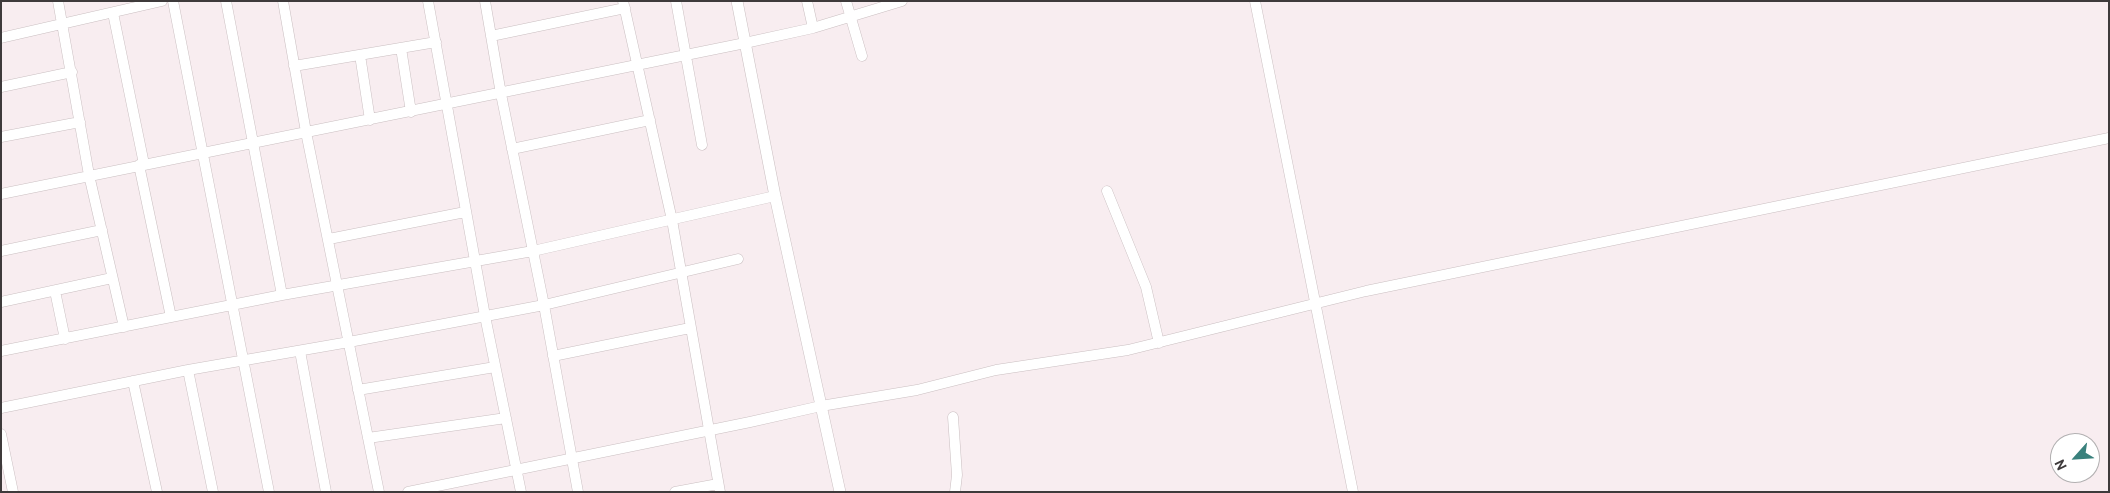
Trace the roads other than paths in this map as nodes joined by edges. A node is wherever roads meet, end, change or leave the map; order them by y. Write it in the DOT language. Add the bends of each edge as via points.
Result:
graph roads {
  1 [pos="58,1"];
  2 [pos="162,1"];
  3 [pos="173,1"];
  4 [pos="226,1"];
  5 [pos="283,1"];
  6 [pos="428,1"];
  7 [pos="486,1"];
  8 [pos="676,1"];
  9 [pos="737,1"];
  10 [pos="807,1"];
  11 [pos="846,1"];
  12 [pos="902,1"];
  13 [pos="1255,1"];
  14 [pos="624,5"];
  15 [pos="113,13"];
  16 [pos="849,17"];
  17 [pos="62,24"];
  18 [pos="813,28"];
  19 [pos="491,36"];
  20 [pos="1,38"];
  21 [pos="436,42"];
  22 [pos="745,43"];
  23 [pos="401,48"];
  24 [pos="686,54"];
  25 [pos="360,55"];
  26 [pos="862,56"];
  27 [pos="637,64"];
  28 [pos="294,66"];
  29 [pos="72,72"];
  30 [pos="1,87"];
  31 [pos="501,94"];
  32 [pos="448,104"];
  33 [pos="411,112"];
  34 [pos="370,120"];
  35 [pos="650,120"];
  36 [pos="80,122"];
  37 [pos="306,132"];
  38 [pos="1,138"];
  39 [pos="2109,138"];
  40 [pos="255,142"];
  41 [pos="702,145"];
  42 [pos="512,149"];
  43 [pos="202,152"];
  44 [pos="142,164"];
  45 [pos="89,175"];
  46 [pos="1107,191"];
  47 [pos="1,194"];
  48 [pos="775,196"];
  49 [pos="465,212"];
  50 [pos="672,220"];
  51 [pos="102,230"];
  52 [pos="329,239"];
  53 [pos="1,251"];
  54 [pos="533,251"];
  55 [pos="738,259"];
  56 [pos="475,262"];
  57 [pos="680,273"];
  58 [pos="112,278"];
  59 [pos="337,286"];
  60 [pos="55,291"];
  61 [pos="282,295"];
  62 [pos="1,302"];
  63 [pos="231,304"];
  64 [pos="1317,304"];
  65 [pos="544,305"];
  66 [pos="485,316"];
  67 [pos="171,317"];
  68 [pos="124,327"];
  69 [pos="690,328"];
  70 [pos="64,340"];
  71 [pos="349,342"];
  72 [pos="1159,343"];
  73 [pos="1,351"];
  74 [pos="300,351"];
  75 [pos="553,356"];
  76 [pos="243,362"];
  77 [pos="495,367"];
  78 [pos="188,370"];
  79 [pos="133,381"];
  80 [pos="358,390"];
  81 [pos="821,406"];
  82 [pos="1,408"];
  83 [pos="954,417"];
  84 [pos="506,418"];
  85 [pos="709,430"];
  86 [pos="1,434"];
  87 [pos="368,438"];
  88 [pos="571,457"];
  89 [pos="516,470"];
  90 [pos="719,488"];
  91 [pos="13,492"];
  92 [pos="157,492"];
  93 [pos="213,492"];
  94 [pos="269,492"];
  95 [pos="326,492"];
  96 [pos="379,492"];
  97 [pos="408,492"];
  98 [pos="521,492"];
  99 [pos="578,492"];
  100 [pos="675,492"];
  101 [pos="840,492"];
  102 [pos="955,492"];
  103 [pos="1353,492"];
  1 -- 17 [label="street"];
  2 -- 15 [label="street"];
  3 -- 43 [label="street"];
  4 -- 40 [label="street"];
  5 -- 28 [label="street"];
  6 -- 21 [label="street"];
  7 -- 19 [label="street"];
  8 -- 24 [label="street"];
  9 -- 22 [label="street"];
  10 -- 18 [label="street"];
  11 -- 16 [label="street"];
  12 -- 16 [label="street"];
  13 -- 64 [label="street"];
  14 -- 19 [label="street"];
  14 -- 27 [label="street"];
  15 -- 17 [label="street"];
  15 -- 44 [label="street"];
  16 -- 18 [label="street"];
  16 -- 26 [label="street"];
  17 -- 20 [label="street"];
  17 -- 29 [label="street"];
  18 -- 22 [label="street"];
  19 -- 31 [label="street"];
  21 -- 23 [label="street"];
  21 -- 32 [label="street"];
  22 -- 24 [label="street"];
  22 -- 48 [label="street"];
  23 -- 25 [label="street"];
  23 -- 33 [label="street"];
  24 -- 27 [label="street"];
  24 -- 41 [label="street"];
  25 -- 28 [label="street"];
  25 -- 34 [label="street"];
  27 -- 31 [label="street"];
  27 -- 35 [label="street"];
  28 -- 37 [label="street"];
  29 -- 30 [label="street"];
  29 -- 36 [label="street"];
  31 -- 32 [label="street"];
  31 -- 42 [label="street"];
  32 -- 33 [label="street"];
  32 -- 49 [label="street"];
  33 -- 34 [label="street"];
  34 -- 37 [label="street"];
  35 -- 42 [label="street"];
  35 -- 50 [label="street"];
  36 -- 38 [label="street"];
  36 -- 45 [label="street"];
  37 -- 40 [label="street"];
  37 -- 52 [label="street"];
  39 -- 64 [label="street" via="1366,291"];
  40 -- 43 [label="street"];
  40 -- 61 [label="street"];
  42 -- 54 [label="street"];
  43 -- 44 [label="street"];
  43 -- 63 [label="street"];
  44 -- 45 [label="street"];
  44 -- 67 [label="street"];
  45 -- 47 [label="street"];
  45 -- 51 [label="street"];
  46 -- 72 [label="street" via="1146,287"];
  48 -- 50 [label="street"];
  48 -- 81 [label="street"];
  49 -- 52 [label="street"];
  49 -- 56 [label="street"];
  50 -- 54 [label="street"];
  50 -- 57 [label="street"];
  51 -- 53 [label="street"];
  51 -- 58 [label="street"];
  52 -- 59 [label="street"];
  54 -- 56 [label="street"];
  54 -- 65 [label="street"];
  55 -- 57 [label="street"];
  56 -- 59 [label="street"];
  56 -- 66 [label="street"];
  57 -- 65 [label="street"];
  57 -- 69 [label="street"];
  58 -- 60 [label="street"];
  58 -- 68 [label="street"];
  59 -- 61 [label="street"];
  59 -- 71 [label="street"];
  60 -- 62 [label="street"];
  60 -- 70 [label="street"];
  61 -- 63 [label="street"];
  63 -- 67 [label="street"];
  63 -- 76 [label="street"];
  64 -- 72 [label="street"];
  64 -- 103 [label="street"];
  65 -- 66 [label="street"];
  65 -- 75 [label="street"];
  66 -- 71 [label="street"];
  66 -- 77 [label="street"];
  67 -- 68 [label="street"];
  68 -- 70 [label="street"];
  69 -- 75 [label="street"];
  69 -- 85 [label="street"];
  70 -- 73 [label="street"];
  71 -- 74 [label="street"];
  71 -- 80 [label="street"];
  72 -- 81 [label="street" via="996,370 917,390"];
  74 -- 76 [label="street"];
  74 -- 95 [label="street"];
  75 -- 88 [label="street"];
  76 -- 78 [label="street"];
  76 -- 94 [label="street"];
  77 -- 80 [label="street"];
  77 -- 84 [label="street"];
  78 -- 79 [label="street"];
  78 -- 93 [label="street"];
  79 -- 82 [label="street"];
  79 -- 92 [label="street"];
  80 -- 87 [label="street"];
  81 -- 85 [label="street"];
  81 -- 101 [label="street"];
  83 -- 102 [label="street"];
  84 -- 87 [label="street"];
  84 -- 89 [label="street"];
  85 -- 88 [label="street"];
  85 -- 90 [label="street"];
  86 -- 91 [label="street"];
  87 -- 96 [label="street"];
  88 -- 89 [label="street"];
  88 -- 99 [label="street"];
  89 -- 97 [label="street"];
  89 -- 98 [label="street"];
  90 -- 100 [label="street"];
}
